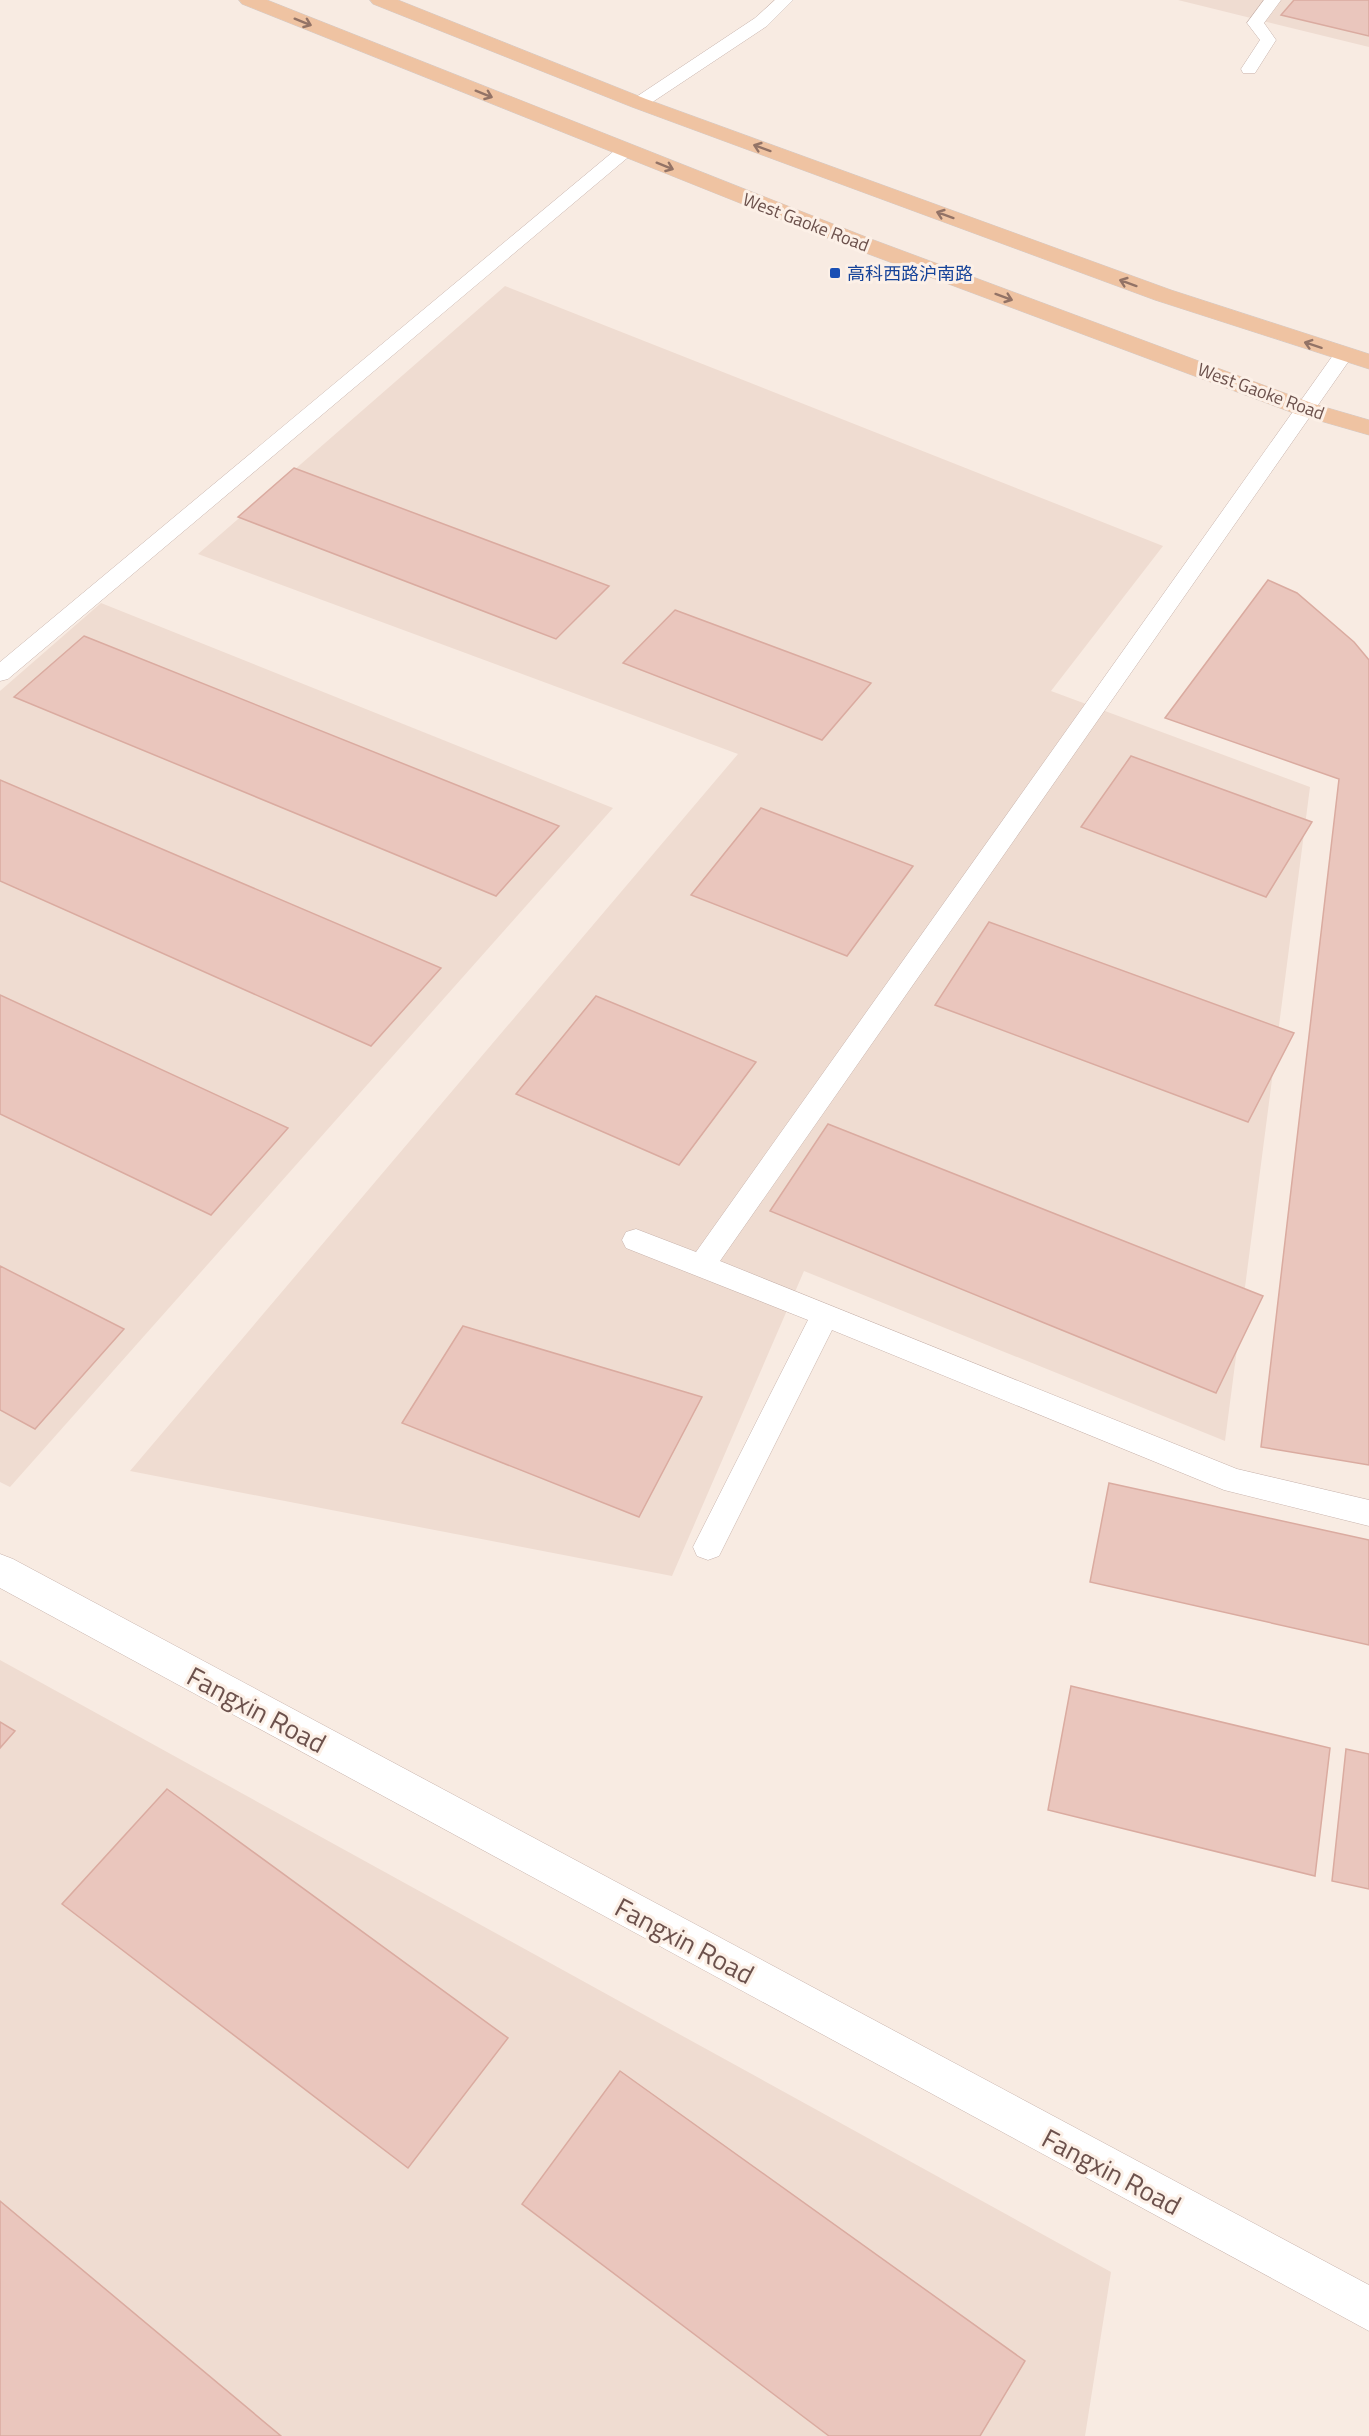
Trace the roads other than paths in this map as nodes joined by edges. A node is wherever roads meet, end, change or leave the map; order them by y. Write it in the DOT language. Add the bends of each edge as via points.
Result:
graph roads {
  1 [pos="249,0"];
  2 [pos="380,0"];
  3 [pos="785,0"];
  4 [pos="1274,0"];
  5 [pos="1249,69"];
  6 [pos="639,103"];
  7 [pos="626,150"];
  8 [pos="1342,355"];
  9 [pos="1369,362"];
  10 [pos="1305,409"];
  11 [pos="1369,428"];
  12 [pos="0,674"];
  13 [pos="636,1240"];
  14 [pos="702,1265"];
  15 [pos="825,1315"];
  16 [pos="1369,1513"];
  17 [pos="708,1547"];
  18 [pos="0,1570"];
  19 [pos="1369,2309"];
  1 -- 7 [label="main road, West Gaoke Road, one-way"];
  2 -- 6 [label="main road"];
  3 -- 6 [label="lane" via="761,22"];
  4 -- 5 [label="lane" via="1255,23 1268,40"];
  8 -- 6 [label="main road, one-way" via="1163,296"];
  7 -- 10 [label="main road, West Gaoke Road, one-way" via="863,244"];
  7 -- 12 [label="lane"];
  8 -- 9 [label="main road"];
  8 -- 10 [label="lane"];
  10 -- 11 [label="main road, West Gaoke Road"];
  10 -- 14 [label="lane"];
  13 -- 14 [label="lane"];
  14 -- 15 [label="lane"];
  15 -- 16 [label="lane" via="1234,1481"];
  15 -- 17 [label="lane"];
  18 -- 19 [label="street, Fangxin Road"];
}
